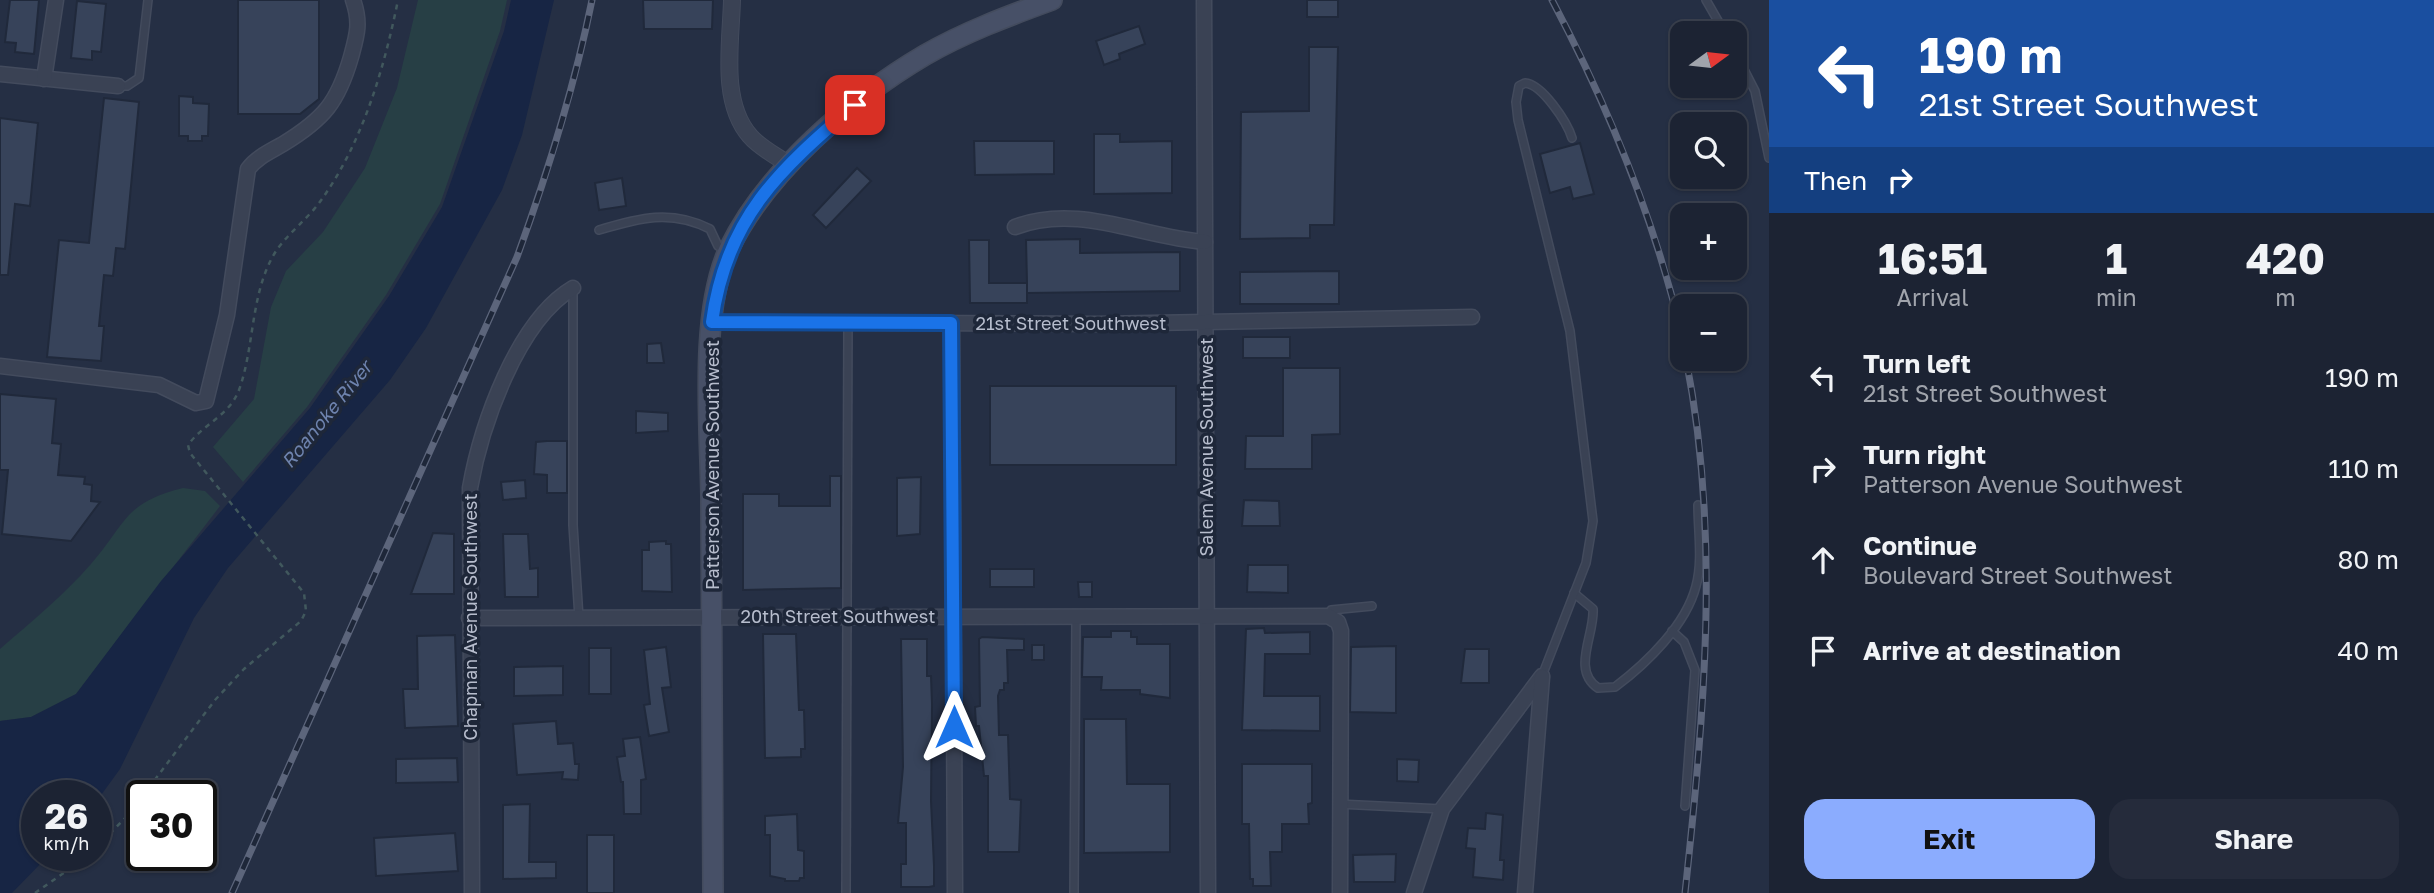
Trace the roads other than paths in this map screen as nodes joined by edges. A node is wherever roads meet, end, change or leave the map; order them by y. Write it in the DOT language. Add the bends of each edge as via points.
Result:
graph roads {
  1 [pos="56,0"];
  2 [pos="149,0"];
  3 [pos="354,0"];
  4 [pos="732,0"];
  5 [pos="1052,0"];
  6 [pos="1204,0"];
  7 [pos="1706,0"];
  8 [pos="1718,21"];
  9 [pos="0,74"];
  10 [pos="1747,75"];
  11 [pos="44,79"];
  12 [pos="118,86"];
  13 [pos="1767,130"];
  14 [pos="1572,138"];
  15 [pos="1769,158"];
  16 [pos="789,165"];
  17 [pos="1015,227"];
  18 [pos="599,230"];
  19 [pos="1205,242"];
  20 [pos="723,248"];
  21 [pos="573,288"];
  22 [pos="1472,317"];
  23 [pos="1205,321"];
  24 [pos="712,322"];
  25 [pos="848,322"];
  26 [pos="951,323"];
  27 [pos="0,366"];
  28 [pos="1698,505"];
  29 [pos="1574,593"];
  30 [pos="1372,607"];
  31 [pos="712,616"];
  32 [pos="846,616"];
  33 [pos="1076,616"];
  34 [pos="1206,616"];
  35 [pos="1328,616"];
  36 [pos="954,617"];
  37 [pos="469,618"];
  38 [pos="579,618"];
  39 [pos="1672,631"];
  40 [pos="1542,676"];
  41 [pos="1338,804"];
  42 [pos="1685,806"];
  43 [pos="1442,809"];
  44 [pos="472,893"];
  45 [pos="713,893"];
  46 [pos="846,893"];
  47 [pos="955,893"];
  48 [pos="1074,893"];
  49 [pos="1208,893"];
  50 [pos="1340,893"];
  51 [pos="1414,893"];
  52 [pos="1525,893"];
  1 -- 11 [label="street"];
  2 -- 12 [label="lane" via="139,78"];
  3 -- 27 [label="street" via="360,25 337,98 294,137 248,169 227,315 206,401 196,403 159,384"];
  4 -- 16 [label="street" via="731,85 736,113 750,137"];
  5 -- 16 [label="main road, Patterson Avenue Southwest" via="923,56 855,105"];
  6 -- 19 [label="street, Salem Avenue Southwest"];
  7 -- 8 [label="lane"];
  9 -- 11 [label="street"];
  10 -- 13 [label="lane"];
  11 -- 12 [label="street"];
  13 -- 15 [label="lane"];
  14 -- 29 [label="lane" via="1562,116 1535,85 1519,86 1518,120 1570,331 1592,493 1590,544"];
  16 -- 20 [label="main road, Patterson Avenue Southwest"];
  17 -- 19 [label="street" via="1048,217 1067,217"];
  18 -- 20 [label="lane" via="661,215 710,229"];
  19 -- 23 [label="street, Salem Avenue Southwest"];
  20 -- 24 [label="main road, Patterson Avenue Southwest"];
  21 -- 37 [label="street, Chapman Avenue Southwest" via="534,322 482,434 470,488"];
  21 -- 38 [label="lane" via="573,524"];
  22 -- 23 [label="street, 21st Street Southwest"];
  23 -- 26 [label="street, 21st Street Southwest"];
  23 -- 34 [label="street, Salem Avenue Southwest"];
  24 -- 25 [label="street, 21st Street Southwest"];
  24 -- 31 [label="main road, Patterson Avenue Southwest"];
  25 -- 26 [label="street, 21st Street Southwest"];
  25 -- 32 [label="lane"];
  26 -- 36 [label="street"];
  28 -- 39 [label="lane" via="1697,584"];
  29 -- 39 [label="lane" via="1593,609 1585,664 1586,674 1598,688 1608,690 1620,684"];
  29 -- 40 [label="lane"];
  30 -- 35 [label="lane, 20th Street Southwest" via="1331,610"];
  31 -- 32 [label="street, 20th Street Southwest"];
  31 -- 38 [label="street, 20th Street Southwest"];
  31 -- 45 [label="main road, Patterson Avenue Southwest"];
  32 -- 36 [label="street, 20th Street Southwest"];
  32 -- 46 [label="lane"];
  33 -- 34 [label="street, 20th Street Southwest"];
  33 -- 36 [label="street, 20th Street Southwest"];
  33 -- 48 [label="lane"];
  34 -- 35 [label="street, 20th Street Southwest"];
  34 -- 49 [label="street, Salem Avenue Southwest"];
  35 -- 41 [label="street" via="1338,622 1341,631"];
  36 -- 47 [label="street"];
  37 -- 38 [label="street, 20th Street Southwest"];
  37 -- 44 [label="street, Chapman Avenue Southwest"];
  39 -- 42 [label="lane" via="1684,642 1695,670"];
  40 -- 43 [label="street"];
  40 -- 52 [label="street"];
  41 -- 43 [label="lane"];
  41 -- 50 [label="street"];
  43 -- 51 [label="street"];
}
